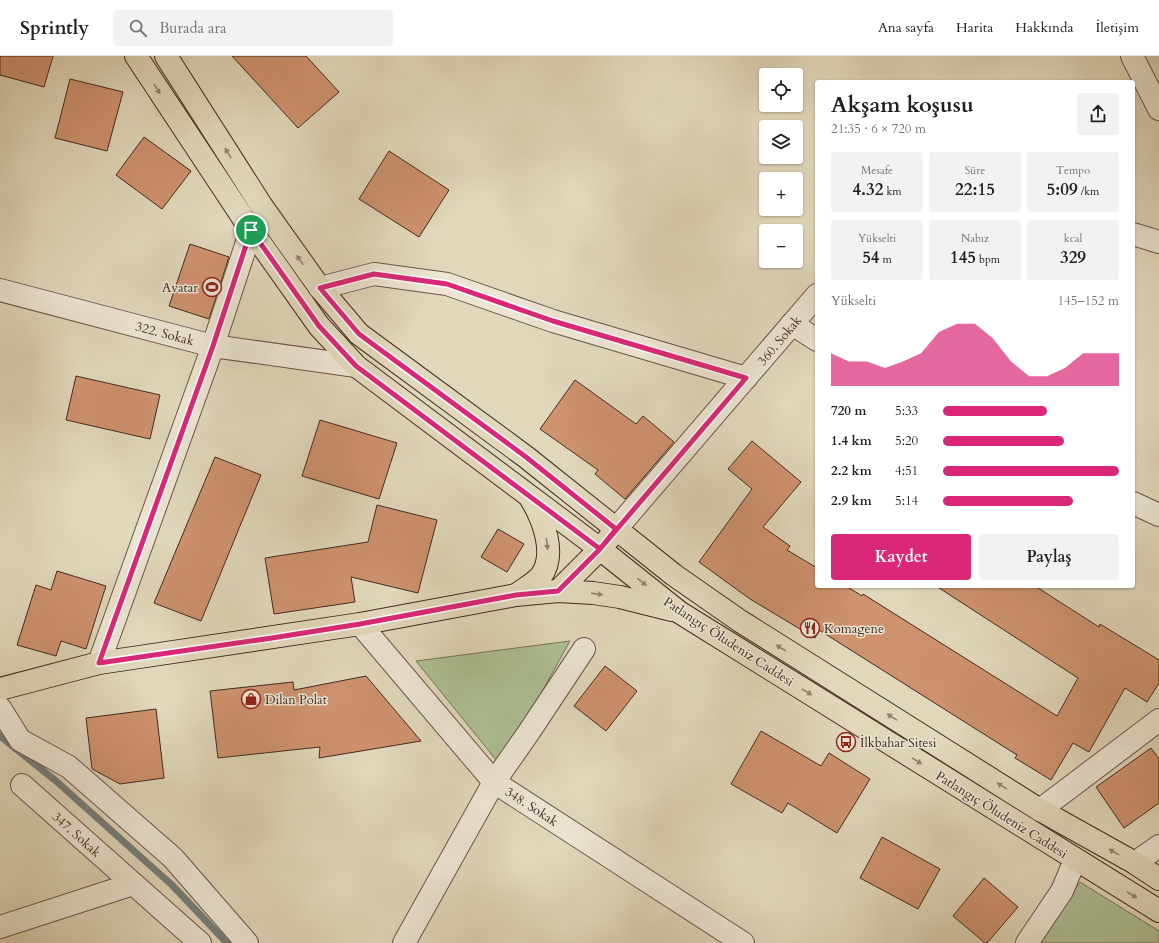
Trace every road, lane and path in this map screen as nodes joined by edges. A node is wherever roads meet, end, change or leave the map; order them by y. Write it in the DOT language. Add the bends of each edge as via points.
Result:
graph roads {
  1 [pos="136,56"];
  2 [pos="166,56"];
  3 [pos="1132,56"];
  4 [pos="1159,109"];
  5 [pos="251,230"];
  6 [pos="1135,235"];
  7 [pos="1159,242"];
  8 [pos="320,288"];
  9 [pos="0,290"];
  10 [pos="815,297"];
  11 [pos="792,324"];
  12 [pos="815,339"];
  13 [pos="213,346"];
  14 [pos="356,366"];
  15 [pos="746,378"];
  16 [pos="528,495"];
  17 [pos="1135,504"];
  18 [pos="1159,515"];
  19 [pos="616,529"];
  20 [pos="600,549"];
  21 [pos="558,591"];
  22 [pos="516,595"];
  23 [pos="679,612"];
  24 [pos="360,624"];
  25 [pos="584,649"];
  26 [pos="99,663"];
  27 [pos="0,689"];
  28 [pos="0,708"];
  29 [pos="1159,720"];
  30 [pos="494,782"];
  31 [pos="22,785"];
  32 [pos="1040,810"];
  33 [pos="1159,846"];
  34 [pos="1075,860"];
  35 [pos="1135,863"];
  36 [pos="1159,879"];
  37 [pos="133,884"];
  38 [pos="1159,911"];
  39 [pos="0,927"];
  40 [pos="200,943"];
  41 [pos="247,943"];
  42 [pos="404,943"];
  43 [pos="743,943"];
  44 [pos="1027,943"];
  1 -- 5 [label="main road, Patlangıç Öludeniz Caddesi, one-way"];
  8 -- 2 [label="main road, Patlangıç Öludeniz Caddesi, one-way" via="261,205"];
  3 -- 4 [label="street"];
  5 -- 13 [label="street"];
  5 -- 14 [label="main road, Patlangıç Öludeniz Caddesi" via="319,326"];
  6 -- 7 [label="street"];
  8 -- 15 [label="street" via="374,274 447,284 553,321"];
  8 -- 19 [label="main road, Patlangıç Öludeniz Caddesi" via="359,334 526,457"];
  9 -- 13 [label="street, 322. Sokak"];
  10 -- 11 [label="street, 360. Sokak"];
  11 -- 12 [label="street"];
  11 -- 15 [label="street, 360. Sokak"];
  13 -- 14 [label="street, 322. Sokak"];
  13 -- 26 [label="street"];
  14 -- 16 [label="main road, Patlangıç Öludeniz Caddesi"];
  15 -- 19 [label="street, 360. Sokak"];
  16 -- 20 [label="main road, Patlangıç Öludeniz Caddesi"];
  16 -- 22 [label="main road, one-way" via="545,529 548,549 541,575"];
  17 -- 18 [label="street"];
  19 -- 20 [label="main road, 360. Sokak"];
  32 -- 19 [label="main road, Patlangıç Öludeniz Caddesi, one-way" via="740,621 674,575"];
  20 -- 21 [label="main road, 360. Sokak"];
  20 -- 23 [label="main road, Patlangıç Öludeniz Caddesi, one-way"];
  21 -- 22 [label="main road"];
  21 -- 23 [label="main road, one-way" via="620,597"];
  22 -- 24 [label="main road"];
  23 -- 34 [label="main road, Patlangıç Öludeniz Caddesi, one-way"];
  24 -- 26 [label="main road"];
  24 -- 30 [label="street, 348. Sokak"];
  25 -- 30 [label="street"];
  26 -- 27 [label="main road"];
  28 -- 41 [label="street" via="20,740 69,767 173,858"];
  29 -- 32 [label="street"];
  30 -- 42 [label="street"];
  30 -- 43 [label="street, 348. Sokak"];
  31 -- 37 [label="street, 347. Sokak"];
  35 -- 32 [label="main road, Patlangıç Öludeniz Caddesi, one-way"];
  33 -- 35 [label="street"];
  34 -- 38 [label="main road, Patlangıç Öludeniz Caddesi, one-way"];
  34 -- 44 [label="street" via="1062,891"];
  35 -- 36 [label="main road, Patlangıç Öludeniz Caddesi"];
  37 -- 39 [label="street"];
  37 -- 40 [label="street, 347. Sokak"];
}
